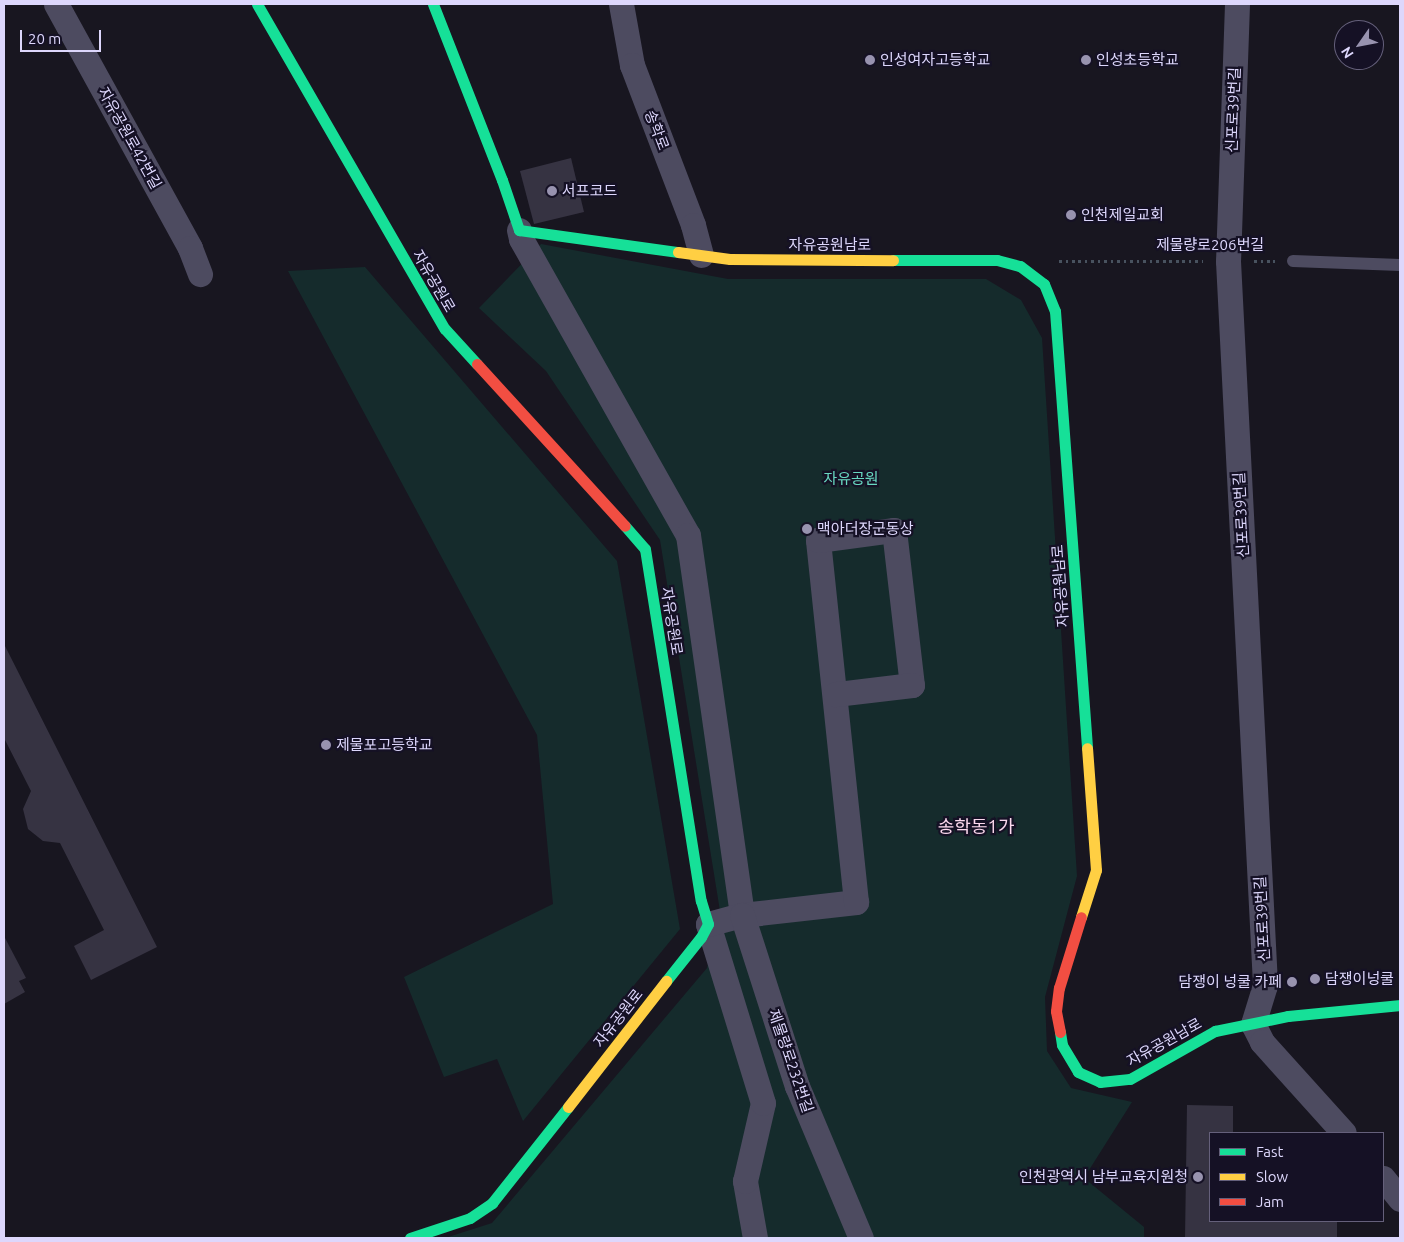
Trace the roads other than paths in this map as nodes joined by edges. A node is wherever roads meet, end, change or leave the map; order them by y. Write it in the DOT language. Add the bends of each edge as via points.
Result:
graph roads {
  1 [pos="56,4"];
  2 [pos="257,4"];
  3 [pos="433,4"];
  4 [pos="621,4"];
  5 [pos="1237,4"];
  6 [pos="519,230"];
  7 [pos="701,255"];
  8 [pos="1293,261"];
  9 [pos="1400,265"];
  10 [pos="200,274"];
  11 [pos="836,694"];
  12 [pos="742,915"];
  13 [pos="708,924"];
  14 [pos="1400,1005"];
  15 [pos="1254,1024"];
  16 [pos="1343,1132"];
  17 [pos="1384,1179"];
  18 [pos="1400,1199"];
  19 [pos="410,1238"];
  20 [pos="755,1238"];
  21 [pos="861,1238"];
  1 -- 10 [label="street, 자유공원로42번길" via="190,248"];
  2 -- 13 [label="street, 자유공원로" via="445,329 646,549 701,901"];
  3 -- 6 [label="street"];
  4 -- 7 [label="street, 송학로" via="632,65 693,225"];
  5 -- 15 [label="street, 신포로39번길" via="1228,261 1265,985"];
  6 -- 7 [label="street, 자유공원남로"];
  6 -- 12 [label="street, 제물량로232번길" via="521,239 688,535"];
  7 -- 15 [label="street, 자유공원남로" via="730,259 997,260 1020,266 1044,284 1055,311 1096,870 1059,988 1056,1011 1062,1045 1078,1072 1100,1082 1130,1079 1215,1031"];
  8 -- 9 [label="lane"];
  11 -- 11 [label="street" via="818,540 894,530 912,685"];
  11 -- 12 [label="street" via="856,902"];
  12 -- 13 [label="street"];
  12 -- 21 [label="street, 제물량로232번길" via="797,1086"];
  13 -- 19 [label="street, 자유공원로" via="492,1203 470,1218"];
  13 -- 20 [label="street" via="764,1103 745,1181"];
  14 -- 15 [label="street, 자유공원남로" via="1288,1016"];
  15 -- 16 [label="street" via="1262,1042"];
  17 -- 18 [label="street"];
}
